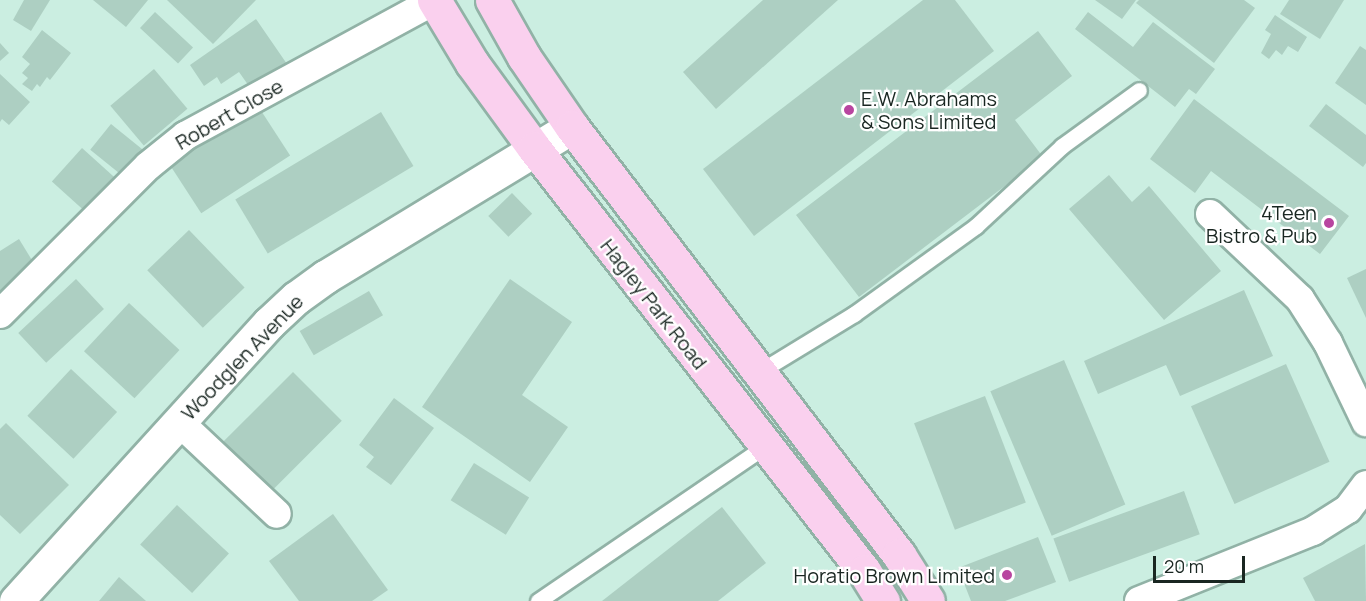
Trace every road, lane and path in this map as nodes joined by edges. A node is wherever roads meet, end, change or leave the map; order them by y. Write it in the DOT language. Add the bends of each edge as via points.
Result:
graph roads {
  1 [pos="492,0"];
  2 [pos="434,1"];
  3 [pos="1139,90"];
  4 [pos="572,127"];
  5 [pos="534,148"];
  6 [pos="1210,214"];
  7 [pos="0,314"];
  8 [pos="759,372"];
  9 [pos="179,422"];
  10 [pos="1366,422"];
  11 [pos="765,447"];
  12 [pos="1365,489"];
  13 [pos="277,514"];
  14 [pos="16,601"];
  15 [pos="538,601"];
  16 [pos="883,601"];
  17 [pos="928,601"];
  18 [pos="1139,601"];
  1 -- 4 [label="main road" via="524,57"];
  2 -- 5 [label="main road, Hagley Park Road" via="472,63"];
  2 -- 7 [label="street, Robert Close" via="185,136 148,166"];
  3 -- 8 [label="lane" via="1062,146 976,226 854,314"];
  4 -- 5 [label="street, Woodglen Avenue"];
  4 -- 8 [label="main road"];
  5 -- 9 [label="street, Woodglen Avenue" via="296,298"];
  5 -- 11 [label="main road, Hagley Park Road"];
  6 -- 10 [label="street" via="1300,299 1328,343"];
  8 -- 17 [label="main road" via="899,555"];
  9 -- 13 [label="street"];
  9 -- 14 [label="street, Woodglen Avenue"];
  11 -- 15 [label="lane"];
  11 -- 16 [label="main road, Hagley Park Road" via="864,571"];
  12 -- 18 [label="street" via="1348,509 1313,531"];
}
